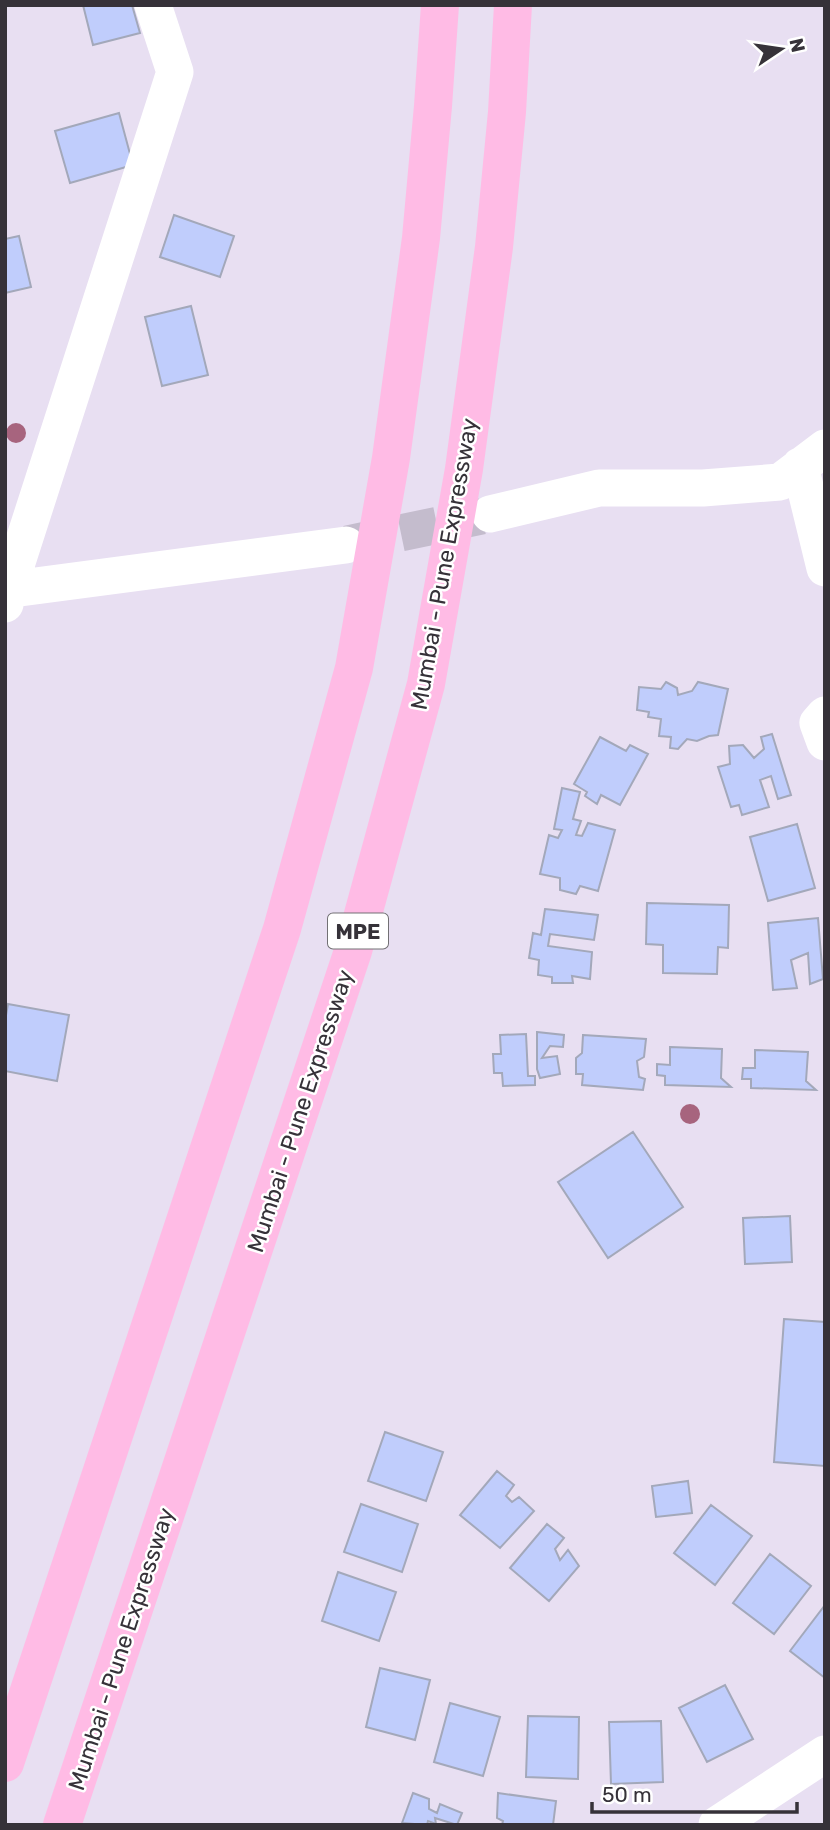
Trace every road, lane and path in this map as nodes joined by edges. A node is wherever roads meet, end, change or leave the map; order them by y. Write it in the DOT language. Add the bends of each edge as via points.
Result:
graph roads {
  1 [pos="153,5"];
  2 [pos="440,5"];
  3 [pos="513,5"];
  4 [pos="812,457"];
  5 [pos="490,514"];
  6 [pos="346,545"];
  7 [pos="825,568"];
  8 [pos="6,595"];
  9 [pos="825,715"];
  10 [pos="825,742"];
  11 [pos="825,1754"];
  12 [pos="5,1763"];
  13 [pos="62,1825"];
  14 [pos="717,1825"];
  1 -- 8 [label="street" via="175,72"];
  2 -- 12 [label="highway" via="421,239 391,458 354,668 282,929"];
  3 -- 13 [label="highway, Mumbai - Pune Expressway / MPE" via="494,247 464,470 426,684 353,951"];
  4 -- 5 [label="street" via="780,482 599,488"];
  4 -- 7 [label="street"];
  6 -- 8 [label="street"];
  9 -- 10 [label="street" via="818,723"];
  11 -- 14 [label="street"];
}
